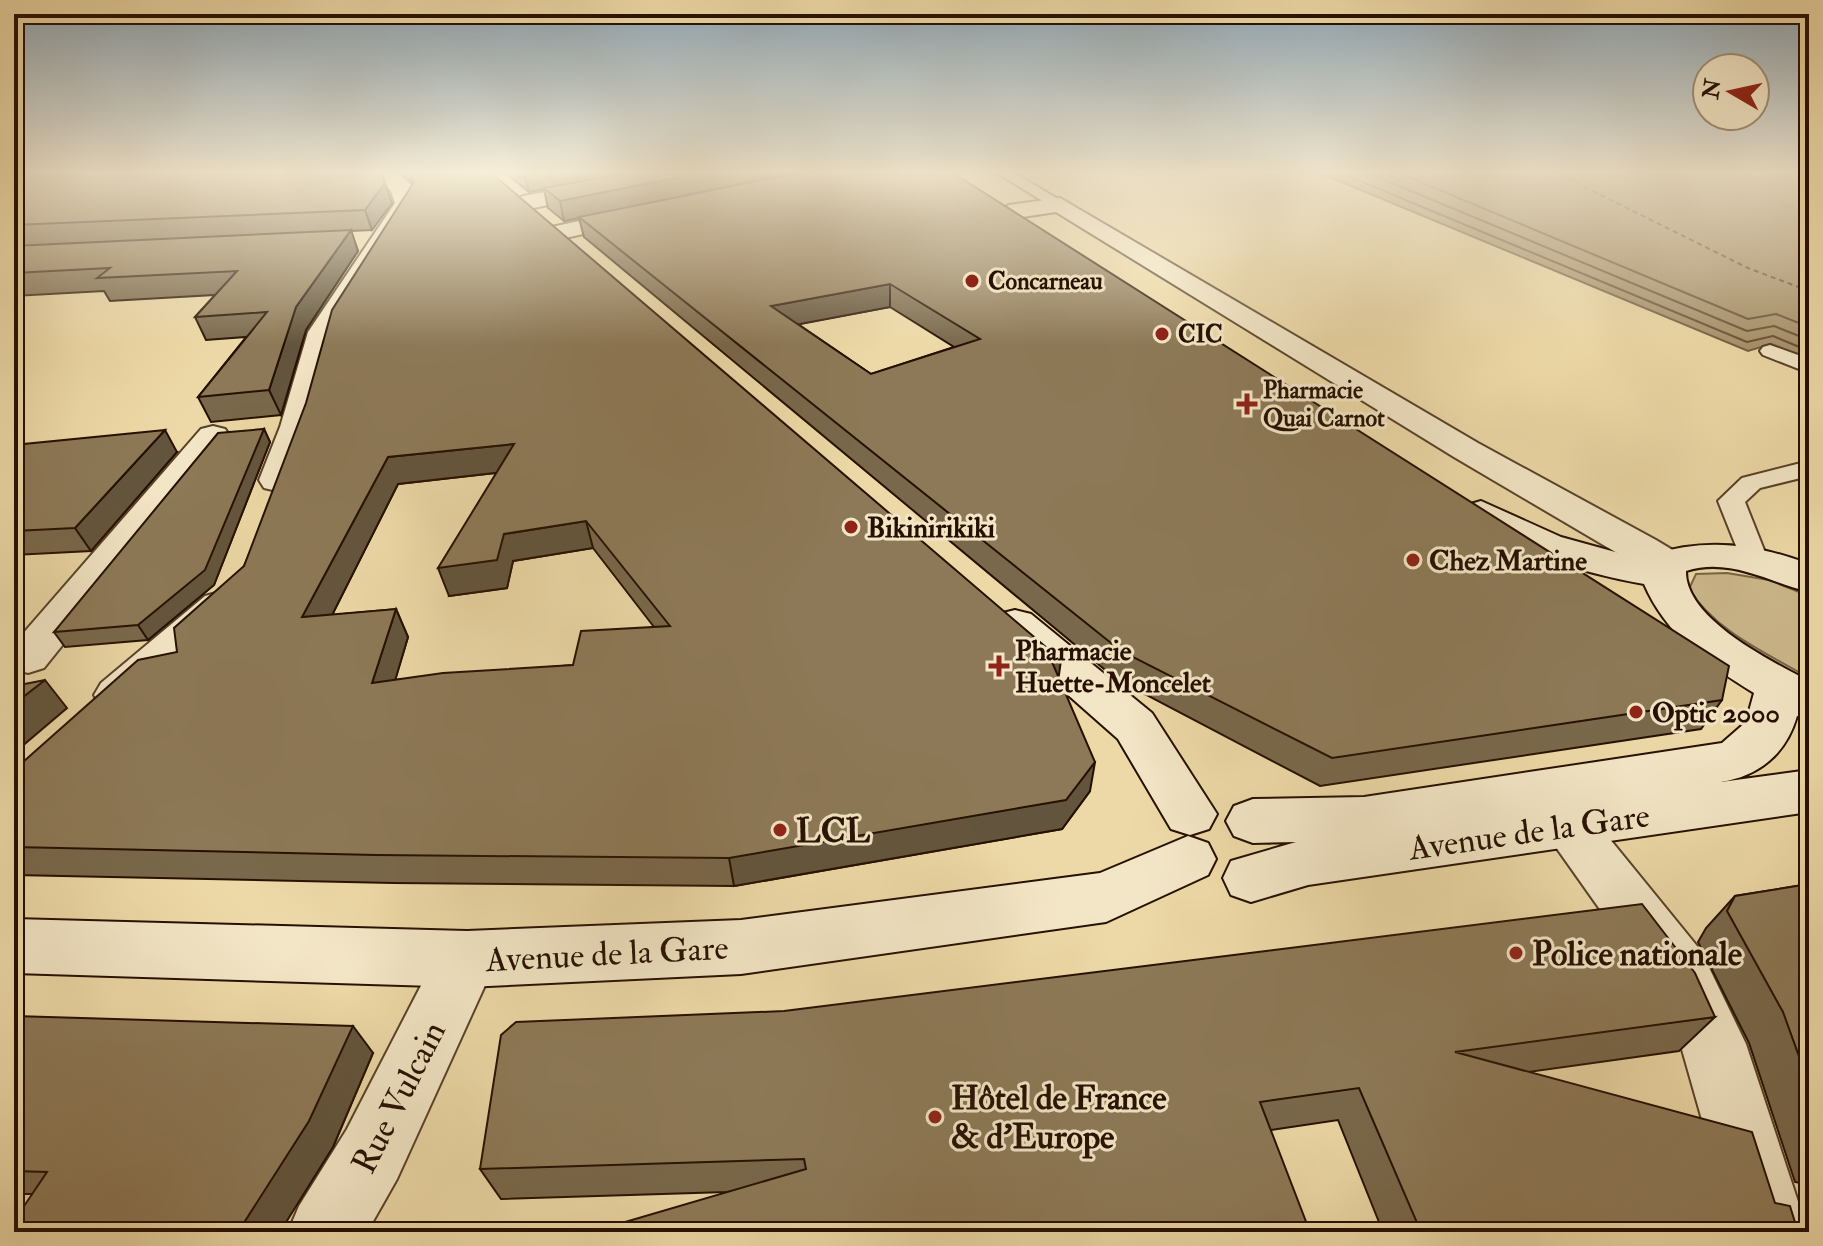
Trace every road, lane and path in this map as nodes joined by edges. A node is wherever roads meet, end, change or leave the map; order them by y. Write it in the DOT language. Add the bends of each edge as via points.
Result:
graph roads {
  1 [pos="390,229"];
  2 [pos="552,229"];
  3 [pos="574,229"];
  4 [pos="1034,229"];
  5 [pos="1100,229"];
  6 [pos="556,233"];
  7 [pos="1046,237"];
  8 [pos="384,240"];
  9 [pos="355,242"];
  10 [pos="589,261"];
  11 [pos="1770,351"];
  12 [pos="1809,367"];
  13 [pos="252,432"];
  14 [pos="170,440"];
  15 [pos="1809,468"];
  16 [pos="1454,497"];
  17 [pos="261,523"];
  18 [pos="1754,560"];
  19 [pos="1664,570"];
  20 [pos="240,579"];
  21 [pos="1809,579"];
  22 [pos="989,602"];
  23 [pos="28,657"];
  24 [pos="1787,703"];
  25 [pos="86,723"];
  26 [pos="1809,791"];
  27 [pos="1253,821"];
  28 [pos="1568,826"];
  29 [pos="1189,837"];
  30 [pos="1251,878"];
  31 [pos="14,946"];
  32 [pos="467,959"];
  33 [pos="325,1232"];
  34 [pos="1771,1232"];
  1 -- 8 [label="street"];
  2 -- 6 [label="street"];
  3 -- 6 [label="street"];
  4 -- 7 [label="street"];
  5 -- 19 [label="street" via="1533,490 1609,527"];
  6 -- 10 [label="street"];
  8 -- 9 [label="street"];
  8 -- 13 [label="street"];
  11 -- 12 [label="lane"];
  13 -- 14 [label="street"];
  13 -- 17 [label="street"];
  13 -- 23 [label="street"];
  15 -- 18 [label="lane" via="1751,483 1731,501"];
  16 -- 19 [label="street" via="1519,535 1569,556"];
  18 -- 19 [label="street" via="1684,556"];
  18 -- 21 [label="street"];
  19 -- 24 [label="street" via="1667,595 1682,615"];
  20 -- 25 [label="street" via="235,593"];
  22 -- 29 [label="street" via="1135,726"];
  24 -- 27 [label="street, Avenue de la Gare" via="1755,748 1734,761 1364,819"];
  26 -- 28 [label="street, Avenue de la Gare"];
  27 -- 29 [label="street" via="1228,809 1201,809"];
  27 -- 30 [label="street" via="1271,853 1269,863"];
  28 -- 30 [label="street, Avenue de la Gare" via="1308,862"];
  28 -- 34 [label="street" via="1679,971 1713,1044"];
  29 -- 30 [label="street" via="1210,876"];
  29 -- 32 [label="street, Avenue de la Gare" via="1106,897 741,947"];
  31 -- 32 [label="street, Avenue de la Gare"];
  32 -- 33 [label="street, Rue Vulcain" via="372,1154"];
}
